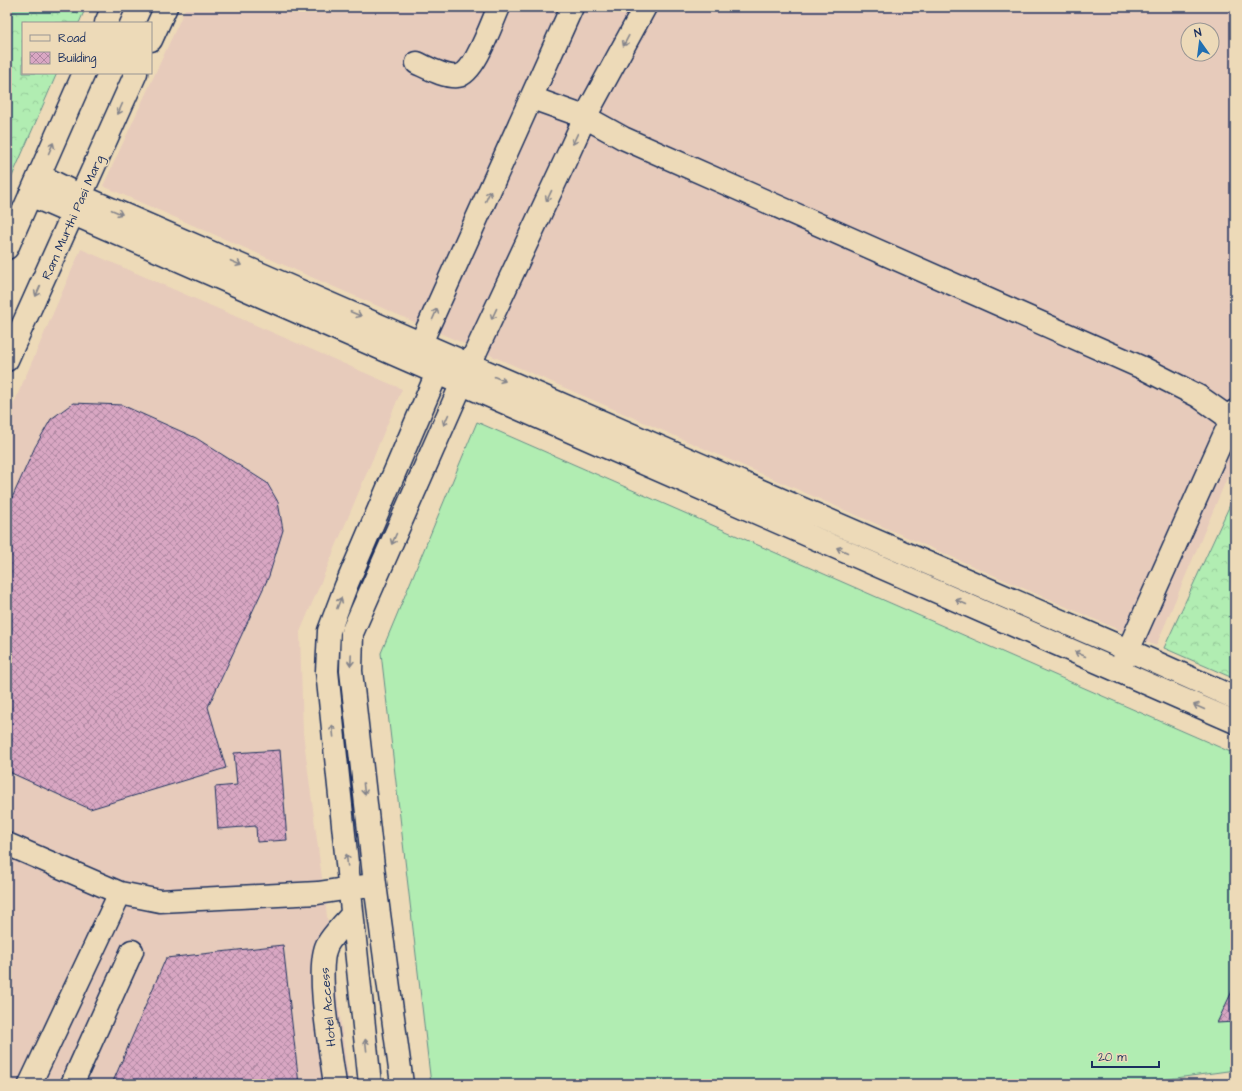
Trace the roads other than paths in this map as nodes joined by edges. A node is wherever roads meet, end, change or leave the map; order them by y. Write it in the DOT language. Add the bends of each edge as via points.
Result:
graph roads {
  1 [pos="113,7"];
  2 [pos="166,7"];
  3 [pos="499,7"];
  4 [pos="572,7"];
  5 [pos="644,7"];
  6 [pos="106,22"];
  7 [pos="152,38"];
  8 [pos="417,63"];
  9 [pos="84,74"];
  10 [pos="136,74"];
  11 [pos="532,98"];
  12 [pos="585,117"];
  13 [pos="35,185"];
  14 [pos="77,205"];
  15 [pos="7,248"];
  16 [pos="421,342"];
  17 [pos="7,360"];
  18 [pos="412,362"];
  19 [pos="437,373"];
  20 [pos="466,375"];
  21 [pos="1234,418"];
  22 [pos="1128,650"];
  23 [pos="1119,671"];
  24 [pos="1235,698"];
  25 [pos="1235,722"];
  26 [pos="7,844"];
  27 [pos="375,884"];
  28 [pos="350,889"];
  29 [pos="120,893"];
  30 [pos="352,914"];
  31 [pos="132,951"];
  32 [pos="30,1084"];
  33 [pos="72,1084"];
  34 [pos="335,1084"];
  35 [pos="370,1084"];
  36 [pos="402,1084"];
  1 -- 6 [label="street"];
  2 -- 7 [label="street"];
  3 -- 8 [label="street" via="473,64 466,72 458,76 447,75"];
  4 -- 11 [label="street"];
  5 -- 12 [label="street, one-way"];
  13 -- 9 [label="street, one-way"];
  10 -- 14 [label="street, Ram Murthi Pasi Marg, one-way"];
  11 -- 12 [label="street"];
  16 -- 11 [label="street, one-way"];
  12 -- 20 [label="street, one-way"];
  12 -- 21 [label="street" via="623,138 1145,369"];
  13 -- 14 [label="street"];
  13 -- 15 [label="street"];
  14 -- 16 [label="street, one-way"];
  14 -- 17 [label="street, Ram Murthi Pasi Marg, one-way"];
  14 -- 18 [label="street"];
  16 -- 18 [label="street"];
  16 -- 20 [label="street"];
  18 -- 19 [label="street"];
  19 -- 20 [label="street"];
  28 -- 19 [label="street, one-way" via="327,671 329,632"];
  20 -- 22 [label="street, one-way"];
  23 -- 20 [label="street, one-way"];
  20 -- 27 [label="street, one-way" via="352,633 351,671"];
  21 -- 22 [label="street"];
  22 -- 23 [label="street"];
  22 -- 24 [label="street"];
  25 -- 23 [label="street, one-way"];
  26 -- 29 [label="street"];
  27 -- 28 [label="street"];
  27 -- 36 [label="street"];
  28 -- 29 [label="street" via="318,893 160,900"];
  28 -- 30 [label="street"];
  29 -- 32 [label="street"];
  30 -- 34 [label="street, Hotel Access" via="327,945 322,964 322,984"];
  35 -- 30 [label="street, one-way"];
  31 -- 33 [label="street"];
}
